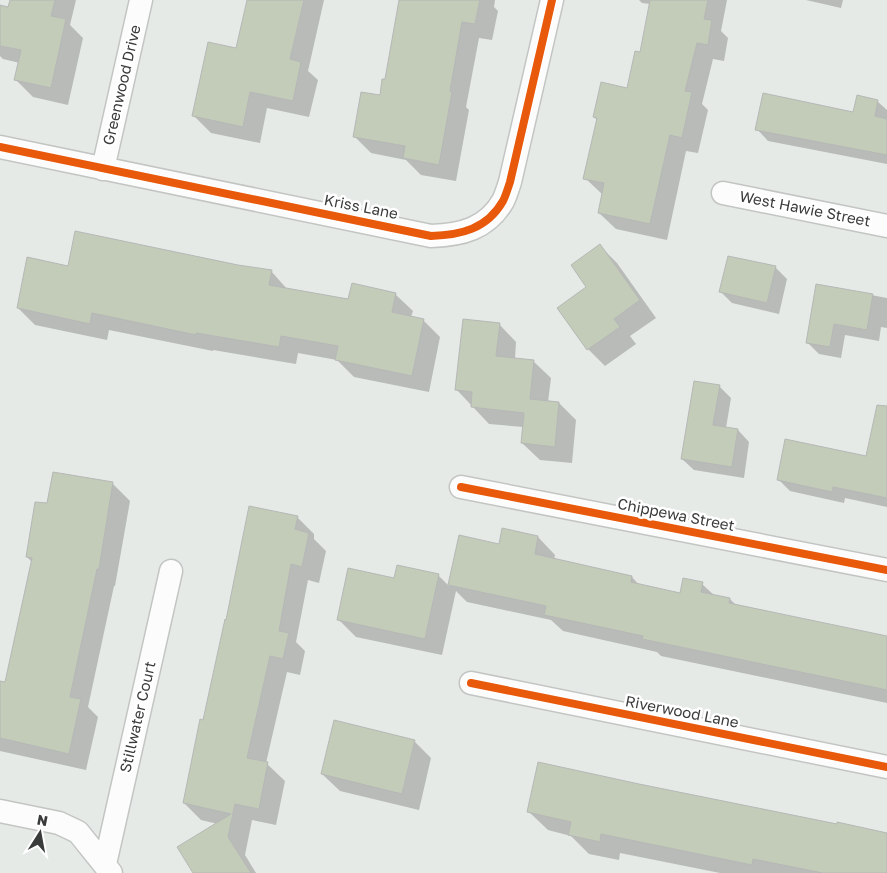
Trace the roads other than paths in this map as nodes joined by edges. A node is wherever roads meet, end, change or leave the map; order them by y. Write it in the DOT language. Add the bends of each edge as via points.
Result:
graph roads {
  1 [pos="142,0"];
  2 [pos="552,0"];
  3 [pos="0,147"];
  4 [pos="103,169"];
  5 [pos="723,193"];
  6 [pos="887,226"];
  7 [pos="461,487"];
  8 [pos="887,570"];
  9 [pos="171,571"];
  10 [pos="471,683"];
  11 [pos="887,767"];
  12 [pos="0,811"];
  13 [pos="108,868"];
  1 -- 4 [label="street, Greenwood Drive"];
  2 -- 4 [label="street, Kriss Lane" via="510,182 503,201 490,217 472,230 452,236 431,236"];
  3 -- 4 [label="street, Kriss Lane"];
  5 -- 6 [label="street, West Hawie Street"];
  7 -- 8 [label="street, Chippewa Street"];
  9 -- 13 [label="street, Stillwater Court"];
  10 -- 11 [label="street, Riverwood Lane"];
  12 -- 13 [label="street" via="58,823 78,832"];
}
